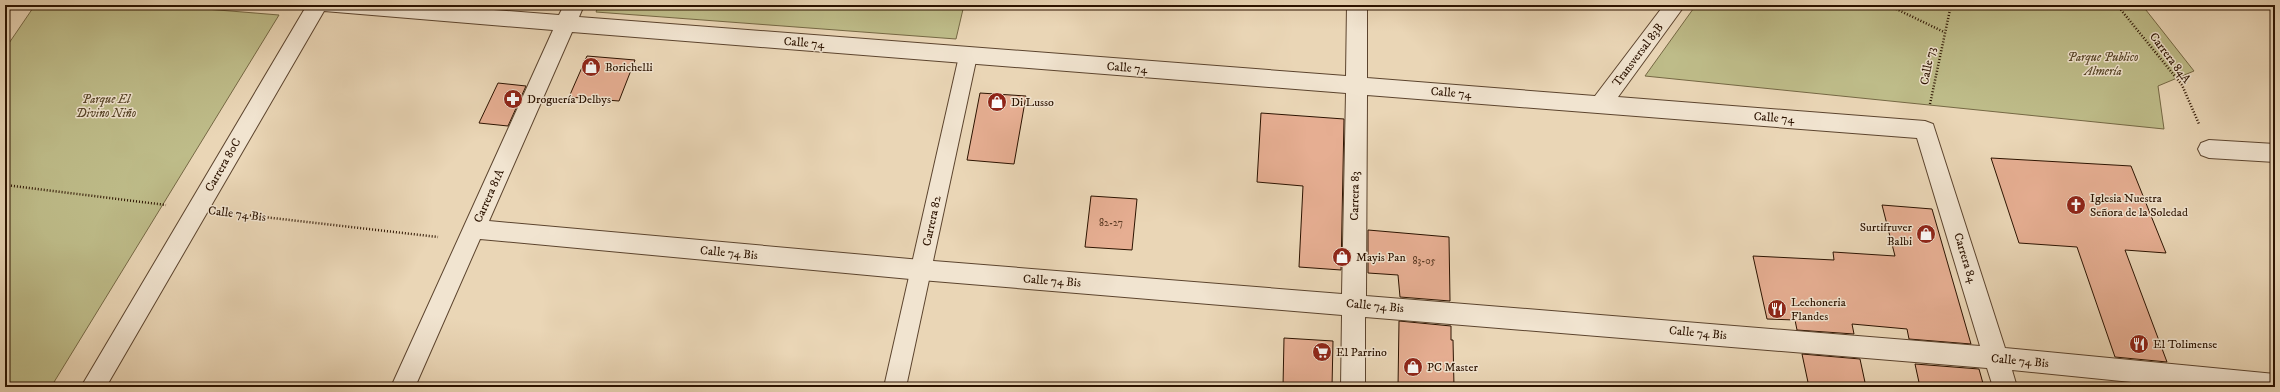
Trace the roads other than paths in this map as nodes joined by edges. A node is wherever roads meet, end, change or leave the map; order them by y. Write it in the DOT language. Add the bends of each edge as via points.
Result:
graph roads {
  1 [pos="317,5"];
  2 [pos="330,5"];
  3 [pos="1357,5"];
  4 [pos="1675,5"];
  5 [pos="570,15"];
  6 [pos="968,56"];
  7 [pos="1356,86"];
  8 [pos="1600,105"];
  9 [pos="1925,130"];
  10 [pos="2209,149"];
  11 [pos="2275,153"];
  12 [pos="471,235"];
  13 [pos="921,270"];
  14 [pos="1354,304"];
  15 [pos="1997,358"];
  16 [pos="2275,385"];
  17 [pos="92,387"];
  18 [pos="403,387"];
  19 [pos="895,387"];
  20 [pos="1353,387"];
  21 [pos="2005,387"];
  1 -- 17 [label="street, Carrera 80C"];
  2 -- 5 [label="street, Calle 74"];
  3 -- 7 [label="street, Carrera 83"];
  4 -- 8 [label="street, Transversal 83B"];
  5 -- 6 [label="street, Calle 74"];
  5 -- 12 [label="street, Carrera 81A"];
  6 -- 7 [label="street, Calle 74"];
  6 -- 13 [label="lane, Carrera 82"];
  7 -- 8 [label="street, Calle 74"];
  7 -- 14 [label="street, Carrera 83"];
  8 -- 9 [label="street, Calle 74"];
  9 -- 15 [label="street, Carrera 84"];
  10 -- 11 [label="street"];
  12 -- 13 [label="street, Calle 74 Bis"];
  12 -- 18 [label="street, Carrera 81A"];
  13 -- 14 [label="street, Calle 74 Bis"];
  13 -- 19 [label="lane, Carrera 82"];
  14 -- 15 [label="street, Calle 74 Bis"];
  14 -- 20 [label="street, Carrera 83"];
  15 -- 16 [label="street, Calle 74 Bis"];
  15 -- 21 [label="street, Carrera 84"];
}
